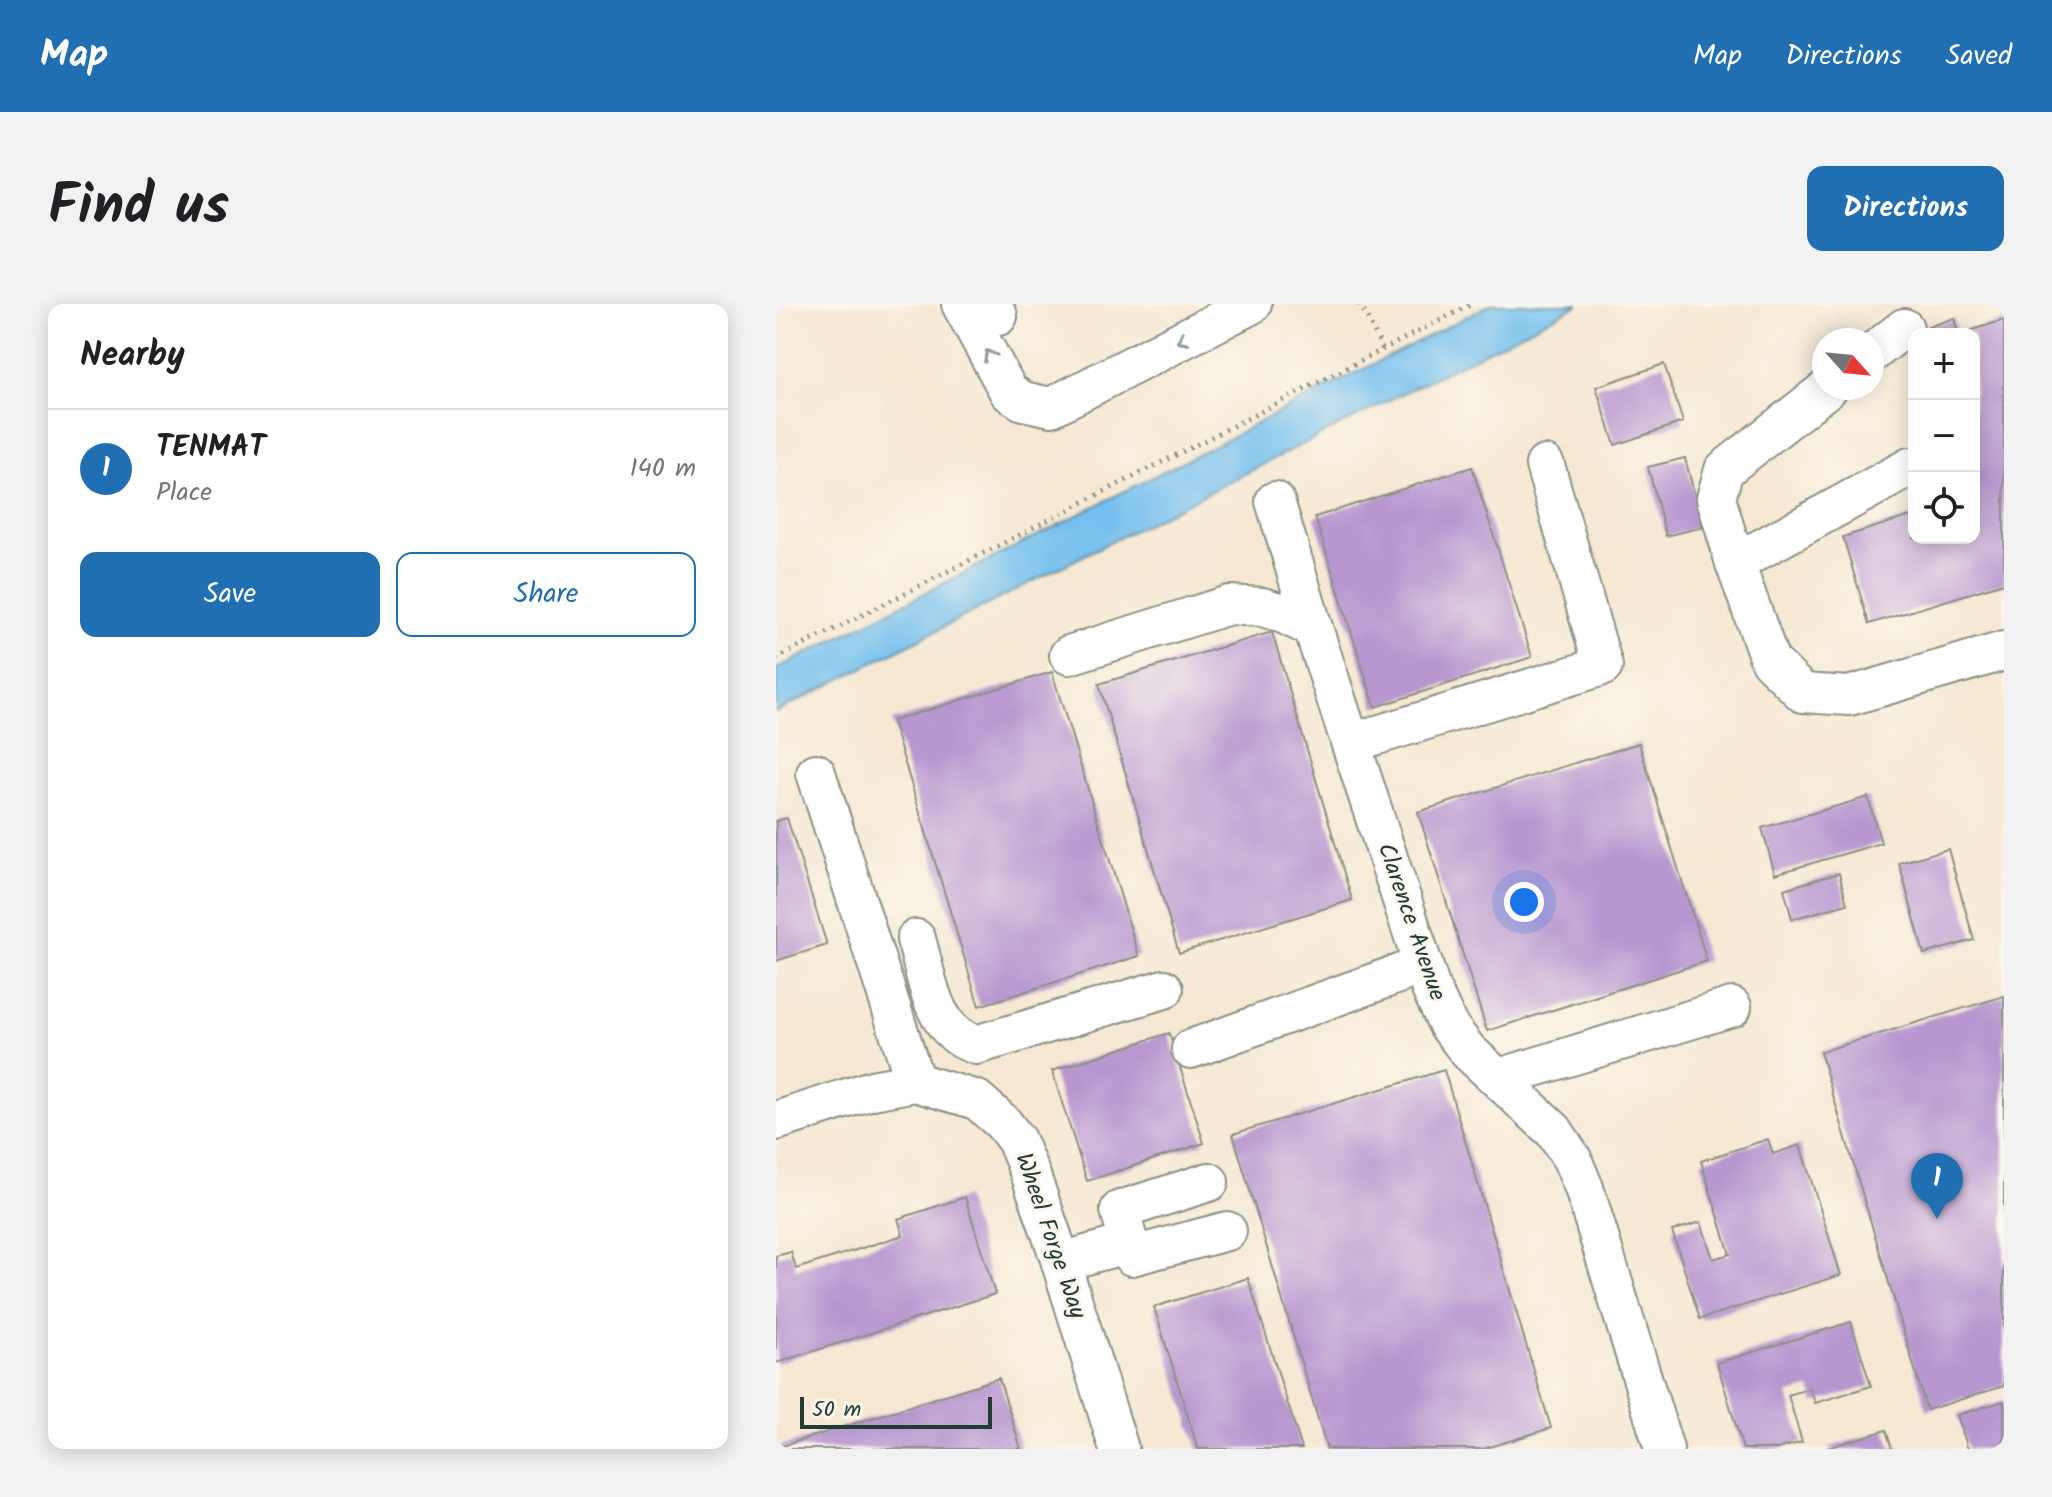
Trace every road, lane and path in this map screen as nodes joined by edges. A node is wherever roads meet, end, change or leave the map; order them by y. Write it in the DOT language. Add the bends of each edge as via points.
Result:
graph roads {
  1 [pos="961,304"];
  2 [pos="1252,304"];
  3 [pos="1360,304"];
  4 [pos="1472,304"];
  5 [pos="1904,328"];
  6 [pos="1884,344"];
  7 [pos="1383,350"];
  8 [pos="1813,400"];
  9 [pos="1545,465"];
  10 [pos="1908,468"];
  11 [pos="1275,501"];
  12 [pos="1735,563"];
  13 [pos="1313,628"];
  14 [pos="2004,651"];
  15 [pos="1069,655"];
  16 [pos="776,659"];
  17 [pos="1351,743"];
  18 [pos="816,773"];
  19 [pos="916,939"];
  20 [pos="1423,965"];
  21 [pos="1164,989"];
  22 [pos="931,992"];
  23 [pos="890,1002"];
  24 [pos="1732,1007"];
  25 [pos="1191,1049"];
  26 [pos="1499,1078"];
  27 [pos="915,1082"];
  28 [pos="776,1121"];
  29 [pos="1209,1182"];
  30 [pos="1227,1231"];
  31 [pos="1129,1243"];
  32 [pos="1061,1262"];
  33 [pos="1119,1449"];
  34 [pos="1664,1449"];
  2 -- 1 [label="street, one-way" via="1051,407 1009,392"];
  3 -- 7 [label="path"];
  4 -- 7 [label="path"];
  5 -- 6 [label="street"];
  7 -- 16 [label="path"];
  8 -- 12 [label="street" via="1724,470 1716,498"];
  9 -- 17 [label="street" via="1603,666"];
  10 -- 12 [label="street"];
  11 -- 13 [label="street, Clarence Avenue"];
  12 -- 14 [label="street" via="1770,661 1803,693 1849,696"];
  13 -- 15 [label="street" via="1262,607 1229,605"];
  13 -- 17 [label="street, Clarence Avenue"];
  17 -- 20 [label="street, Clarence Avenue"];
  18 -- 23 [label="street"];
  19 -- 22 [label="street"];
  20 -- 25 [label="street"];
  20 -- 26 [label="street, Clarence Avenue" via="1448,1025"];
  21 -- 22 [label="street" via="976,1045 949,1032"];
  22 -- 23 [label="street"];
  23 -- 27 [label="street"];
  24 -- 26 [label="street"];
  26 -- 34 [label="street, Clarence Avenue" via="1554,1131 1572,1159"];
  27 -- 28 [label="street, Wheel Forge Way"];
  27 -- 32 [label="street, Wheel Forge Way" via="977,1100 1010,1131"];
  29 -- 31 [label="street" via="1120,1210"];
  30 -- 31 [label="street" via="1132,1256"];
  31 -- 32 [label="street"];
  32 -- 33 [label="street, Wheel Forge Way"];
}
